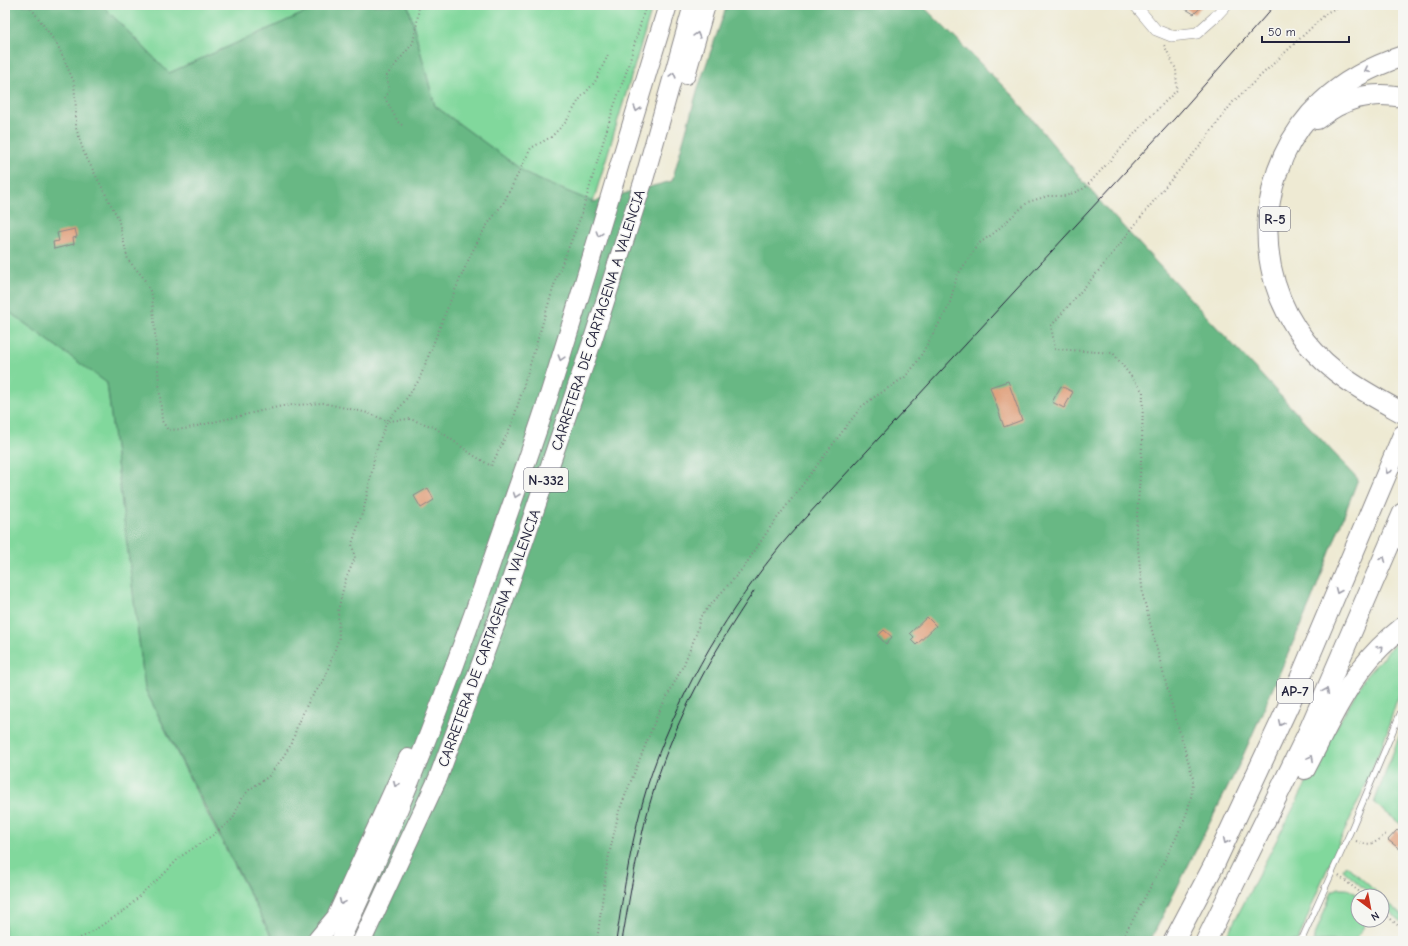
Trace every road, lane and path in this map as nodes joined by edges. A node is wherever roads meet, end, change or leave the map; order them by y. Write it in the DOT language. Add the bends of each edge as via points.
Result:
graph roads {
  1 [pos="29,5"];
  2 [pos="419,5"];
  3 [pos="646,5"];
  4 [pos="668,5"];
  5 [pos="693,5"];
  6 [pos="706,5"];
  7 [pos="1226,5"];
  8 [pos="1342,5"];
  9 [pos="1138,6"];
  10 [pos="1156,30"];
  11 [pos="609,53"];
  12 [pos="1403,56"];
  13 [pos="1403,97"];
  14 [pos="402,125"];
  15 [pos="645,176"];
  16 [pos="1369,390"];
  17 [pos="1403,404"];
  18 [pos="1403,413"];
  19 [pos="387,420"];
  20 [pos="1403,435"];
  21 [pos="1403,513"];
  22 [pos="476,608"];
  23 [pos="1403,627"];
  24 [pos="1403,707"];
  25 [pos="438,778"];
  26 [pos="1387,833"];
  27 [pos="1348,837"];
  28 [pos="1332,871"];
  29 [pos="1356,888"];
  30 [pos="1390,918"];
  31 [pos="1403,930"];
  32 [pos="73,941"];
  33 [pos="316,941"];
  34 [pos="340,941"];
  35 [pos="362,941"];
  36 [pos="372,941"];
  37 [pos="597,941"];
  38 [pos="1121,941"];
  39 [pos="1174,941"];
  40 [pos="1206,941"];
  41 [pos="1214,941"];
  42 [pos="1301,941"];
  1 -- 19 [label="path" via="58,46 74,82 76,128 84,152 118,218 128,260 143,277 152,295 162,421 168,430 184,429 282,406 324,403"];
  2 -- 14 [label="path" via="413,43 386,76 389,90 385,98"];
  3 -- 19 [label="path" via="581,216 556,279 512,424 491,466 434,427 410,419"];
  4 -- 22 [label="highway, CARRETERA DE CARTAGENA A VALENCIA / N-332, one-way" via="550,394"];
  15 -- 5 [label="highway, CARRETERA DE CARTAGENA A VALENCIA / N-332, one-way"];
  15 -- 6 [label="highway, one-way" via="677,105"];
  7 -- 10 [label="street" via="1197,33 1171,36"];
  8 -- 38 [label="path" via="1328,12 1233,102 1201,145 1051,326 1055,349 1113,353 1143,392 1136,530 1143,596 1193,778 1193,788 1185,817 1174,842"];
  9 -- 10 [label="street"];
  10 -- 37 [label="path" via="1176,69 1177,90 1086,188 1066,196 1048,196 1028,202 978,244 957,276 949,306 916,364 905,377 862,407 769,529 744,567 700,617 684,664 657,716 620,811 608,864"];
  11 -- 19 [label="path" via="594,82 566,122 551,137 531,148 504,202 485,228 471,254 419,380 402,405"];
  12 -- 16 [label="highway, one-way" via="1374,66 1351,79 1310,114 1288,146 1278,169 1268,211 1267,240 1272,273 1292,322 1324,362 1345,380"];
  13 -- 16 [label="highway, R-5" via="1362,96 1334,107 1317,119 1304,134 1289,160 1281,181 1276,212 1275,248 1278,265 1284,289 1294,312 1324,352"];
  15 -- 25 [label="highway, CARRETERA DE CARTAGENA A VALENCIA / N-332" via="535,511"];
  16 -- 17 [label="highway, R-5"];
  16 -- 18 [label="highway"];
  19 -- 32 [label="path" via="375,453 364,508 352,544 355,558 345,581 338,611 339,638 324,680 298,722 292,742 268,777 245,794 232,819 214,835 180,857 128,908 87,935"];
  20 -- 39 [label="highway, AP-7, one-way" via="1291,700 1213,867"];
  40 -- 21 [label="highway, AP-7, one-way" via="1307,735"];
  22 -- 33 [label="highway, one-way" via="336,917"];
  22 -- 34 [label="highway, CARRETERA DE CARTAGENA A VALENCIA / N-332" via="423,753"];
  41 -- 23 [label="highway, one-way" via="1346,691 1375,653"];
  24 -- 27 [label="lane"];
  25 -- 35 [label="highway, CARRETERA DE CARTAGENA A VALENCIA / N-332"];
  25 -- 36 [label="highway" via="393,896"];
  26 -- 27 [label="path" via="1375,843 1366,844"];
  27 -- 28 [label="lane"];
  28 -- 29 [label="path"];
  28 -- 42 [label="lane"];
  30 -- 31 [label="path"];
}
